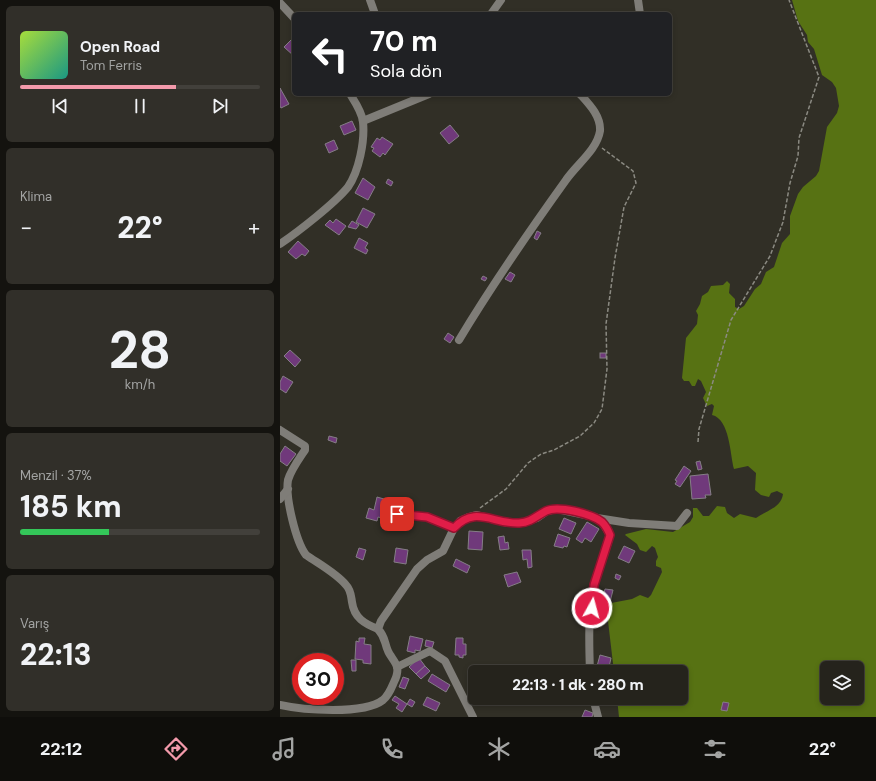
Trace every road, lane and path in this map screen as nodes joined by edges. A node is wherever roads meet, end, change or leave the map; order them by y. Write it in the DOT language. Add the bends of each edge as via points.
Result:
graph roads {
  1 [pos="370,0"];
  2 [pos="501,0"];
  3 [pos="638,0"];
  4 [pos="789,0"];
  5 [pos="280,2"];
  6 [pos="374,12"];
  7 [pos="492,12"];
  8 [pos="640,12"];
  9 [pos="292,16"];
  10 [pos="351,96"];
  11 [pos="424,96"];
  12 [pos="582,96"];
  13 [pos="364,121"];
  14 [pos="596,143"];
  15 [pos="280,244"];
  16 [pos="459,340"];
  17 [pos="280,430"];
  18 [pos="698,442"];
  19 [pos="288,489"];
  20 [pos="280,499"];
  21 [pos="392,513"];
  22 [pos="687,513"];
  23 [pos="476,515"];
  24 [pos="595,517"];
  25 [pos="454,528"];
  26 [pos="378,629"];
  27 [pos="590,665"];
  28 [pos="397,667"];
  29 [pos="280,705"];
  30 [pos="595,705"];
  31 [pos="473,717"];
  32 [pos="598,717"];
  1 -- 6 [label="street"];
  2 -- 7 [label="street"];
  3 -- 8 [label="street"];
  4 -- 18 [label="path" via="819,77 799,138 798,156 783,222 770,256 731,320"];
  5 -- 9 [label="street"];
  10 -- 13 [label="street"];
  11 -- 13 [label="street"];
  12 -- 14 [label="street" via="597,115 600,126"];
  13 -- 15 [label="street" via="361,148 353,178 348,186"];
  14 -- 16 [label="street" via="567,179 508,263"];
  14 -- 23 [label="path" via="633,171 636,183 624,207 614,265 606,324 607,369 602,409 588,430 568,444 541,454 528,463 506,489 481,508"];
  17 -- 19 [label="street" via="305,446 288,480"];
  19 -- 20 [label="street"];
  19 -- 26 [label="street" via="295,532 302,550 348,586 356,615 366,624"];
  21 -- 25 [label="street" via="427,517"];
  22 -- 24 [label="street" via="677,526 629,523"];
  23 -- 24 [label="street" via="508,523 525,522 537,518 546,511 558,509"];
  23 -- 25 [label="street" via="460,521"];
  24 -- 27 [label="street" via="602,522 610,535 594,585"];
  25 -- 26 [label="street" via="443,551 427,560 408,580"];
  26 -- 28 [label="street" via="384,636 387,650"];
  28 -- 29 [label="street" via="390,692 382,701 370,706 330,710"];
  28 -- 31 [label="street" via="430,651 446,661"];
  30 -- 32 [label="street"];
}
